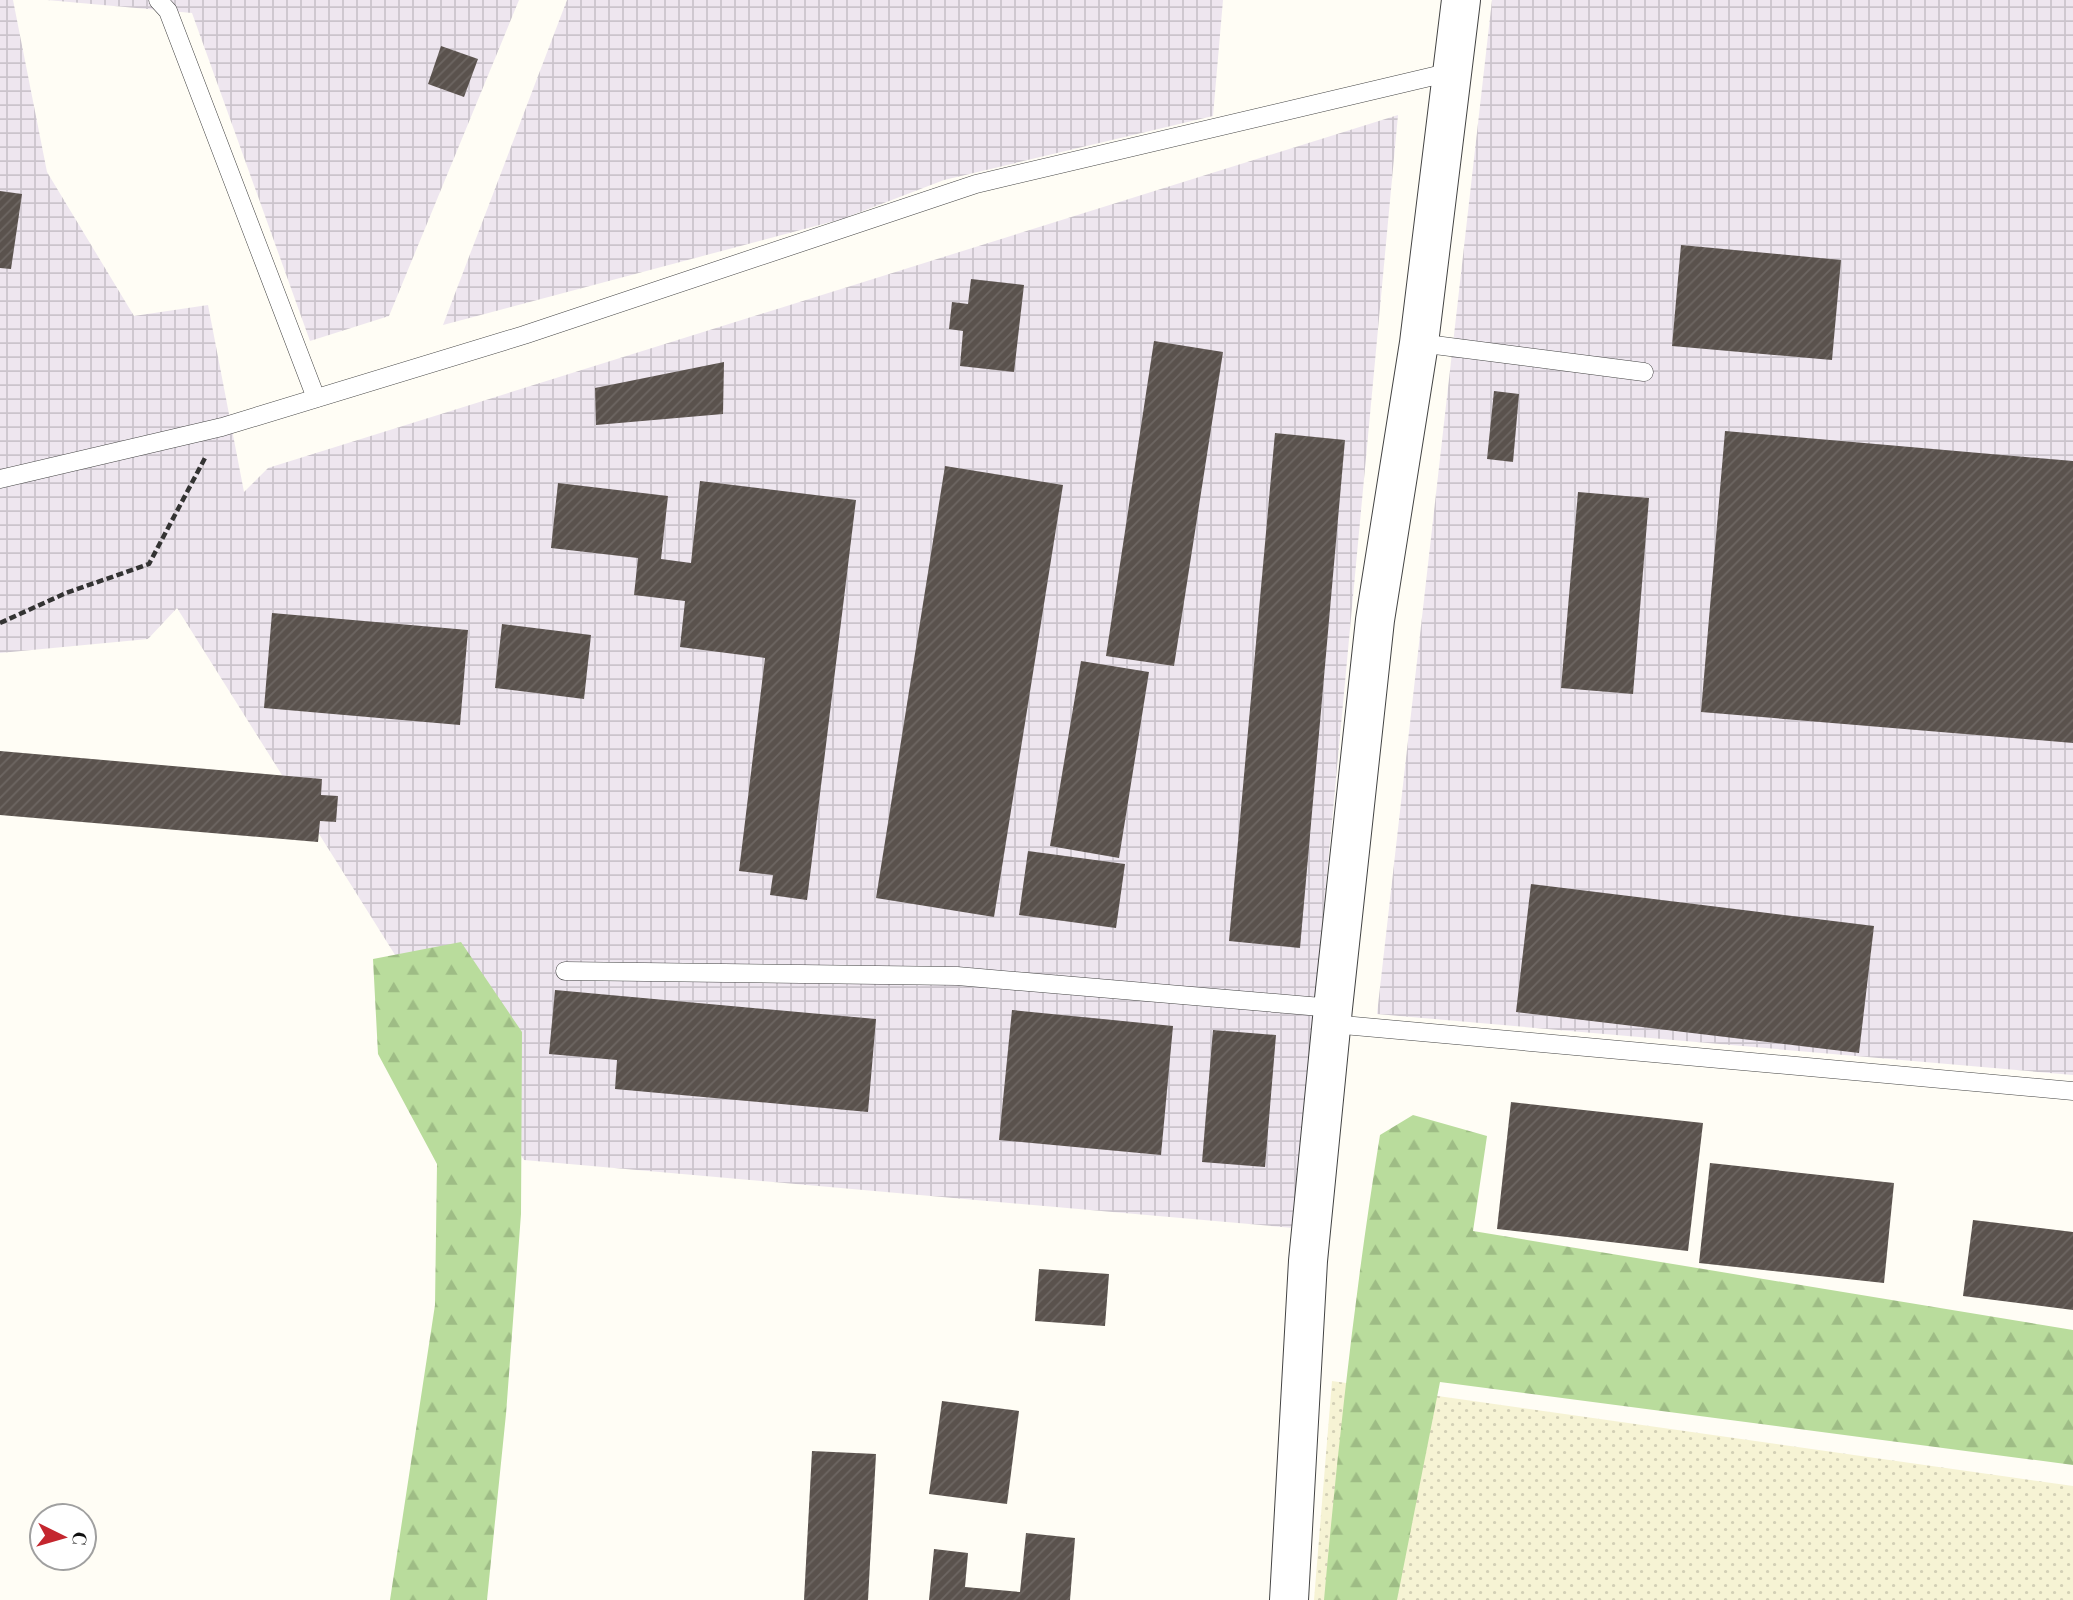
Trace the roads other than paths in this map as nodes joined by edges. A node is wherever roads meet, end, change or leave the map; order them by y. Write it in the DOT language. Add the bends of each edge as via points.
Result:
graph roads {
  1 [pos="158,0"];
  2 [pos="1461,0"];
  3 [pos="1451,72"];
  4 [pos="1419,343"];
  5 [pos="1644,372"];
  6 [pos="316,398"];
  7 [pos="0,479"];
  8 [pos="565,971"];
  9 [pos="1332,1016"];
  10 [pos="2073,1091"];
  11 [pos="1289,1600"];
  1 -- 6 [label="lane" via="168,10"];
  2 -- 3 [label="street"];
  3 -- 4 [label="street"];
  3 -- 6 [label="lane" via="976,184 523,335"];
  4 -- 5 [label="lane"];
  4 -- 9 [label="street" via="1375,620"];
  6 -- 7 [label="lane" via="222,426"];
  8 -- 9 [label="lane" via="957,976"];
  9 -- 10 [label="lane"];
  9 -- 11 [label="street" via="1308,1261"];
}
